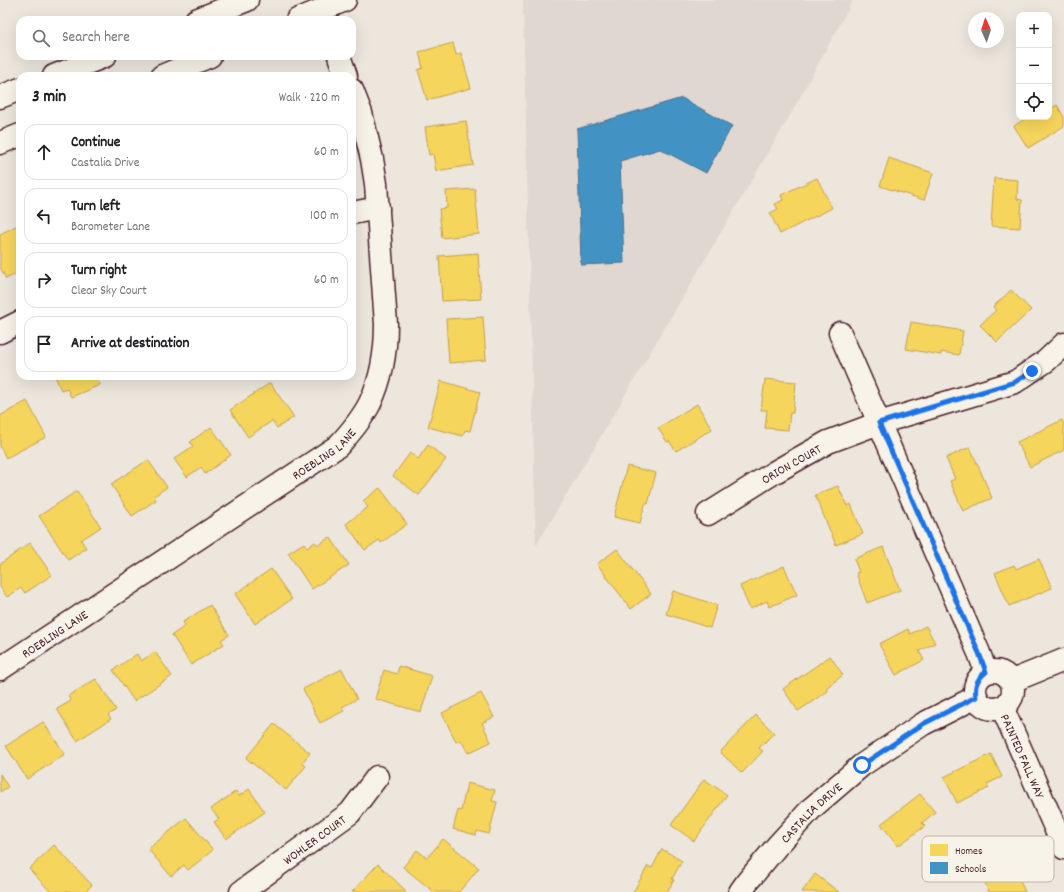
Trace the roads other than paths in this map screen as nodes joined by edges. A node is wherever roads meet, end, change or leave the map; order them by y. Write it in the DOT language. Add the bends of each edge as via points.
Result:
graph roads {
  1 [pos="247,0"];
  2 [pos="345,0"];
  3 [pos="320,10"];
  4 [pos="206,16"];
  5 [pos="306,16"];
  6 [pos="95,60"];
  7 [pos="200,60"];
  8 [pos="340,60"];
  9 [pos="64,72"];
  10 [pos="172,72"];
  11 [pos="345,72"];
  12 [pos="16,91"];
  13 [pos="0,97"];
  14 [pos="356,100"];
  15 [pos="16,137"];
  16 [pos="0,143"];
  17 [pos="378,208"];
  18 [pos="356,212"];
  19 [pos="16,324"];
  20 [pos="0,332"];
  21 [pos="840,334"];
  22 [pos="1064,344"];
  23 [pos="879,423"];
  24 [pos="708,514"];
  25 [pos="1064,660"];
  26 [pos="0,669"];
  27 [pos="986,672"];
  28 [pos="1012,681"];
  29 [pos="976,697"];
  30 [pos="1002,707"];
  31 [pos="377,776"];
  32 [pos="1064,848"];
  33 [pos="241,892"];
  34 [pos="740,892"];
  1 -- 4 [label="street"];
  2 -- 3 [label="street"];
  3 -- 5 [label="street"];
  6 -- 9 [label="street"];
  7 -- 10 [label="street"];
  8 -- 11 [label="street"];
  12 -- 13 [label="street"];
  14 -- 17 [label="street, ROEBLING LANE" via="372,159"];
  15 -- 16 [label="street"];
  17 -- 18 [label="street"];
  17 -- 26 [label="street, ROEBLING LANE" via="386,342 379,379 370,403 350,433 338,446"];
  19 -- 20 [label="street"];
  21 -- 23 [label="street"];
  22 -- 23 [label="street, ORION COURT" via="1046,361 1015,382"];
  23 -- 24 [label="street, ORION COURT" via="828,442"];
  23 -- 27 [label="street"];
  25 -- 28 [label="street"];
  27 -- 28 [label="street" via="998,671"];
  27 -- 29 [label="street" via="978,680"];
  28 -- 30 [label="street" via="1011,699"];
  29 -- 30 [label="street" via="984,706 996,709"];
  29 -- 34 [label="street, CASTALIA DRIVE" via="923,724 862,765 812,808"];
  30 -- 32 [label="street, PAINTED FALL WAY"];
  31 -- 33 [label="street, WOHLER COURT" via="350,813"];
}
